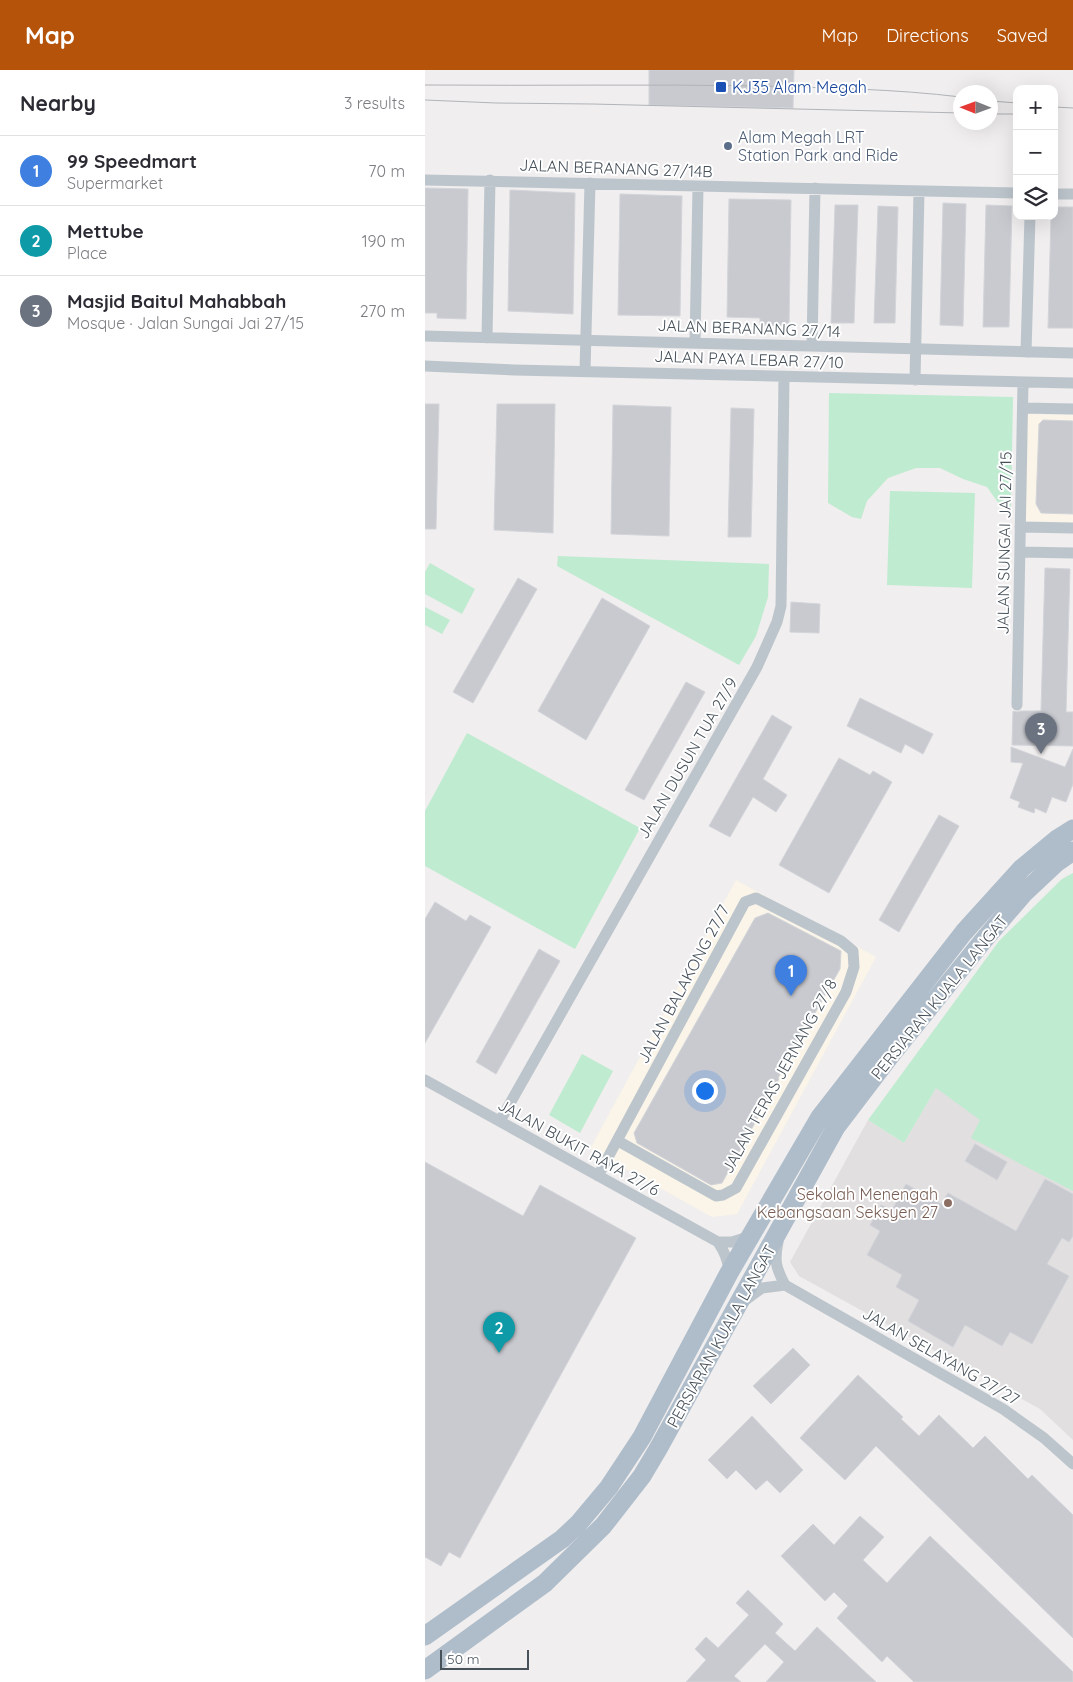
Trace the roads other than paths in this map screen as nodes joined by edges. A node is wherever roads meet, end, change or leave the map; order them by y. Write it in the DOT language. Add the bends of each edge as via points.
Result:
graph roads {
  1 [pos="425,180"];
  2 [pos="490,180"];
  3 [pos="590,183"];
  4 [pos="698,187"];
  5 [pos="815,188"];
  6 [pos="919,191"];
  7 [pos="1013,193"];
  8 [pos="1058,194"];
  9 [pos="1073,194"];
  10 [pos="1030,220"];
  11 [pos="425,336"];
  12 [pos="487,338"];
  13 [pos="586,340"];
  14 [pos="695,343"];
  15 [pos="812,346"];
  16 [pos="916,349"];
  17 [pos="1026,352"];
  18 [pos="1073,353"];
  19 [pos="425,366"];
  20 [pos="585,371"];
  21 [pos="784,377"];
  22 [pos="915,380"];
  23 [pos="1023,382"];
  24 [pos="1073,383"];
  25 [pos="1023,408"];
  26 [pos="1073,409"];
  27 [pos="1020,527"];
  28 [pos="1073,528"];
  29 [pos="1020,552"];
  30 [pos="1073,553"];
  31 [pos="1017,705"];
  32 [pos="1073,829"];
  33 [pos="1073,851"];
  34 [pos="841,942"];
  35 [pos="425,1080"];
  36 [pos="500,1121"];
  37 [pos="828,1122"];
  38 [pos="618,1141"];
  39 [pos="598,1176"];
  40 [pos="784,1222"];
  41 [pos="751,1236"];
  42 [pos="718,1242"];
  43 [pos="729,1273"];
  44 [pos="785,1285"];
  45 [pos="737,1306"];
  46 [pos="641,1437"];
  47 [pos="658,1448"];
  48 [pos="1073,1464"];
  49 [pos="425,1636"];
  50 [pos="425,1670"];
  1 -- 2 [label="street, JALAN BERANANG 27/14B"];
  2 -- 3 [label="street, JALAN BERANANG 27/14B"];
  2 -- 12 [label="street"];
  3 -- 4 [label="street, JALAN BERANANG 27/14B"];
  3 -- 13 [label="street"];
  4 -- 5 [label="street, JALAN BERANANG 27/14B"];
  4 -- 14 [label="street"];
  5 -- 6 [label="street, JALAN BERANANG 27/14B"];
  5 -- 15 [label="street"];
  6 -- 7 [label="street, JALAN BERANANG 27/14B"];
  6 -- 16 [label="street"];
  8 -- 9 [label="street"];
  10 -- 17 [label="street"];
  11 -- 12 [label="street, JALAN BERANANG 27/14"];
  12 -- 13 [label="street, JALAN BERANANG 27/14"];
  13 -- 14 [label="street, JALAN BERANANG 27/14"];
  13 -- 20 [label="street"];
  14 -- 15 [label="street, JALAN BERANANG 27/14"];
  15 -- 16 [label="street, JALAN BERANANG 27/14"];
  16 -- 17 [label="street, JALAN BERANANG 27/14"];
  16 -- 22 [label="street"];
  17 -- 18 [label="street, JALAN BERANANG 27/14"];
  19 -- 20 [label="street, JALAN PAYA LEBAR 27/10"];
  20 -- 21 [label="street, JALAN PAYA LEBAR 27/10"];
  21 -- 22 [label="street, JALAN PAYA LEBAR 27/10"];
  21 -- 36 [label="street, JALAN DUSUN TUA 27/9" via="781,606 777,622 757,667"];
  22 -- 23 [label="street, JALAN PAYA LEBAR 27/10"];
  23 -- 24 [label="street, JALAN PAYA LEBAR 27/10"];
  23 -- 25 [label="street, JALAN SUNGAI JAI 27/15"];
  25 -- 26 [label="street"];
  25 -- 27 [label="street, JALAN SUNGAI JAI 27/15"];
  27 -- 28 [label="street"];
  27 -- 29 [label="street, JALAN SUNGAI JAI 27/15"];
  29 -- 30 [label="street"];
  29 -- 31 [label="street, JALAN SUNGAI JAI 27/15"];
  32 -- 37 [label="main road, PERSIARAN KUALA LANGAT" via="1022,868 964,932"];
  33 -- 37 [label="main road, PERSIARAN KUALA LANGAT" via="1024,894 890,1056"];
  34 -- 38 [label="street, JALAN BALAKONG 27/7" via="757,898 745,902"];
  34 -- 38 [label="street, JALAN TERAS JERNANG 27/8" via="853,951 851,980 736,1188 716,1196"];
  35 -- 36 [label="street, JALAN BUKIT RAYA 27/6"];
  36 -- 39 [label="street, JALAN BUKIT RAYA 27/6"];
  37 -- 40 [label="main road, PERSIARAN KUALA LANGAT"];
  37 -- 41 [label="main road, PERSIARAN KUALA LANGAT"];
  38 -- 39 [label="street, JALAN BALAKONG 27/7"];
  39 -- 42 [label="street, JALAN BUKIT RAYA 27/6"];
  40 -- 44 [label="street" via="775,1260"];
  40 -- 45 [label="main road, PERSIARAN KUALA LANGAT"];
  41 -- 42 [label="street" via="732,1242"];
  41 -- 43 [label="main road, PERSIARAN KUALA LANGAT"];
  42 -- 43 [label="street" via="728,1260"];
  43 -- 46 [label="main road, PERSIARAN KUALA LANGAT"];
  44 -- 45 [label="street" via="762,1288"];
  44 -- 48 [label="street, JALAN SELAYANG 27/27" via="1003,1409 1044,1438"];
  45 -- 47 [label="main road, PERSIARAN KUALA LANGAT"];
  46 -- 47 [label="main road"];
  46 -- 49 [label="main road, PERSIARAN KUALA LANGAT" via="609,1487 562,1539"];
  47 -- 50 [label="main road, PERSIARAN KUALA LANGAT" via="642,1476 603,1526 545,1583"];
}
